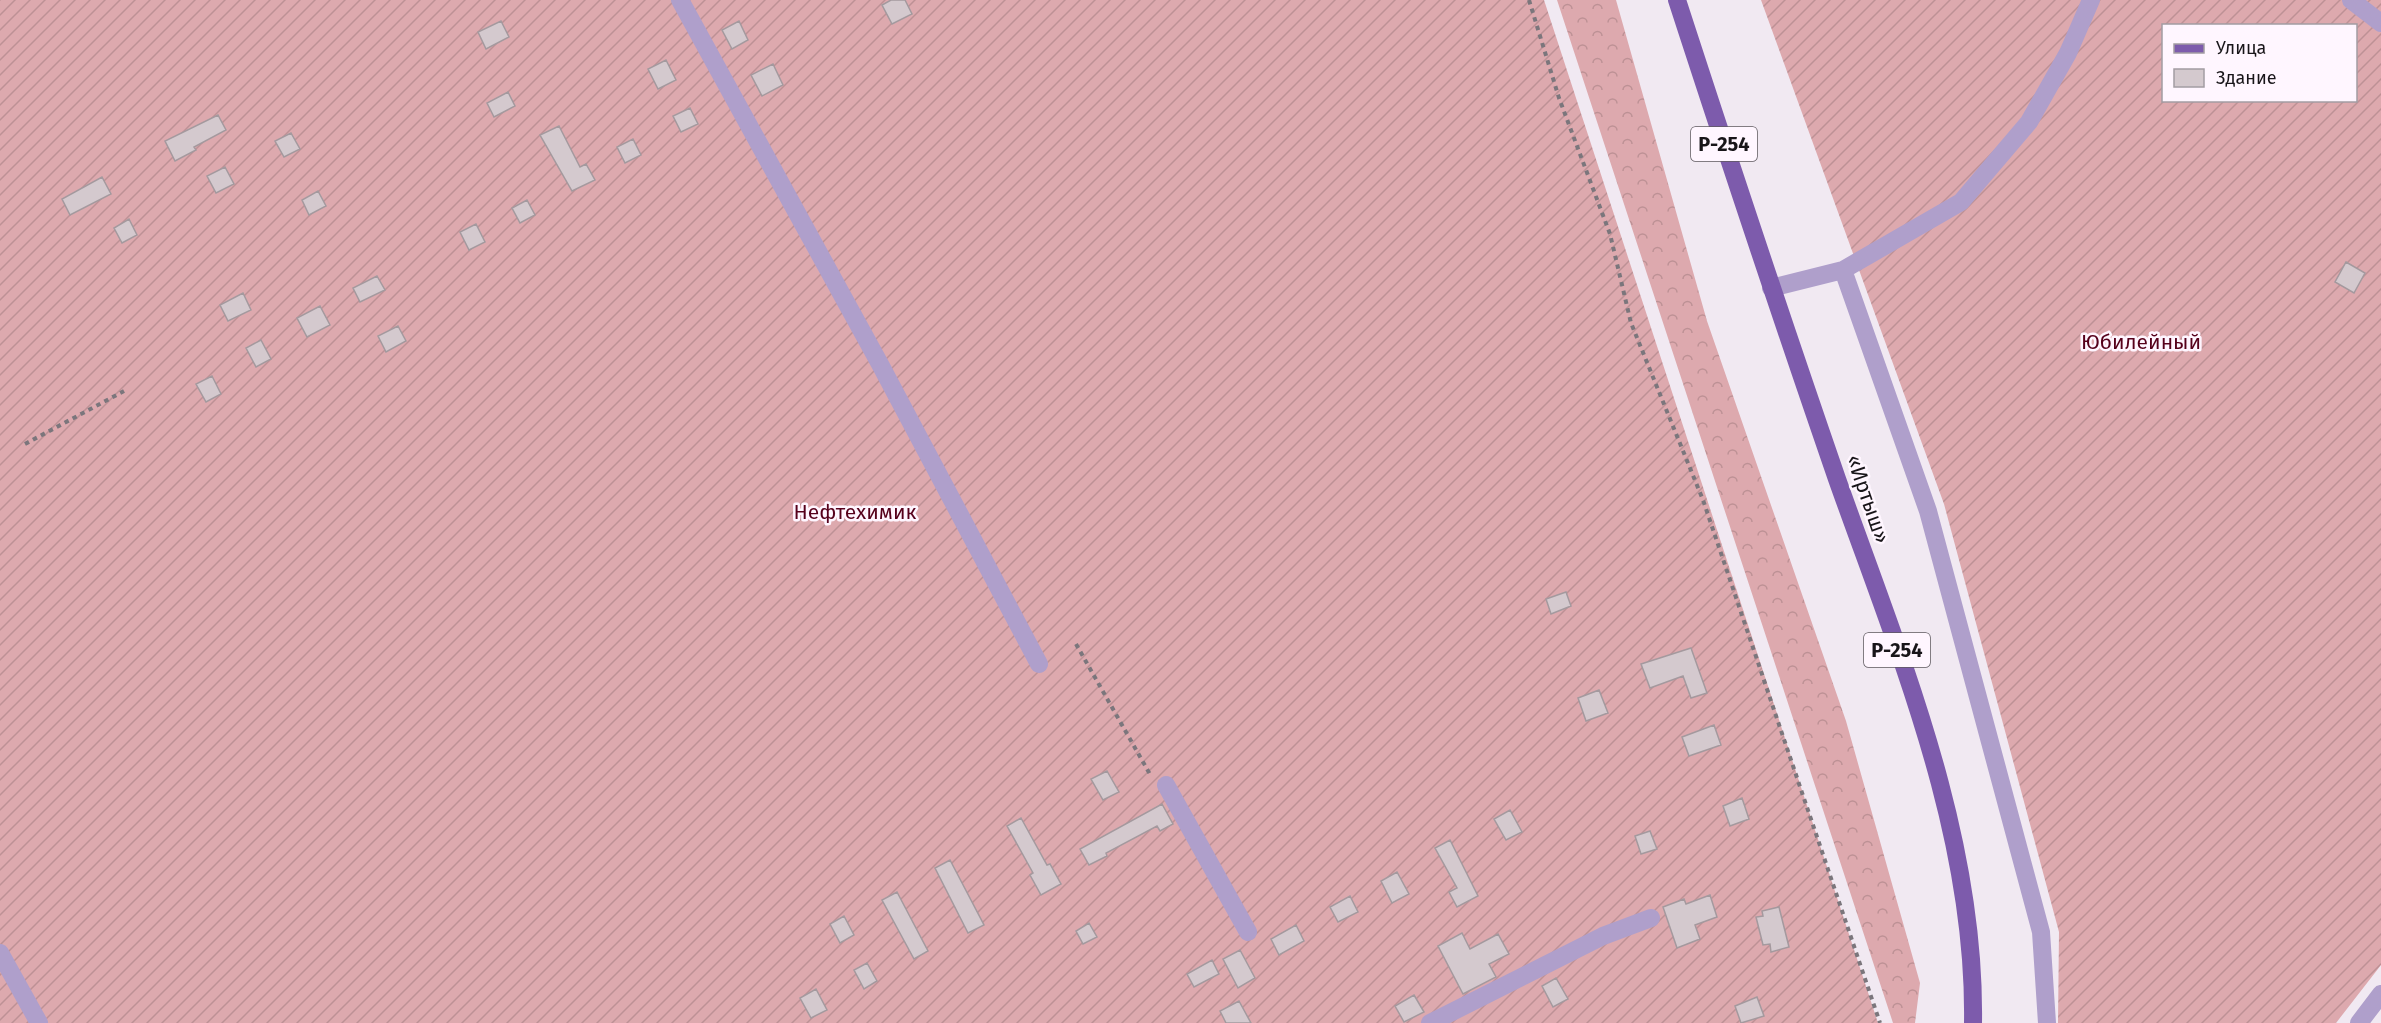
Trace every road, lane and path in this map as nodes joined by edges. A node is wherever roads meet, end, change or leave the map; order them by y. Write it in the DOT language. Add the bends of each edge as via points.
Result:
graph roads {
  1 [pos="680,0"];
  2 [pos="1529,0"];
  3 [pos="1677,0"];
  4 [pos="2091,0"];
  5 [pos="2351,0"];
  6 [pos="2381,23"];
  7 [pos="1843,270"];
  8 [pos="1771,288"];
  9 [pos="124,391"];
  10 [pos="25,444"];
  11 [pos="1077,644"];
  12 [pos="1039,664"];
  13 [pos="1159,782"];
  14 [pos="1652,918"];
  15 [pos="1248,932"];
  16 [pos="0,953"];
  17 [pos="2381,994"];
  18 [pos="39,1023"];
  19 [pos="1430,1023"];
  20 [pos="1880,1023"];
  21 [pos="1973,1023"];
  22 [pos="2047,1023"];
  23 [pos="2359,1023"];
  1 -- 12 [label="street"];
  2 -- 20 [label="path" via="1559,98 1610,234 1631,323 1702,500"];
  3 -- 8 [label="main road, «Иртыш» / Р-254"];
  4 -- 7 [label="street" via="2068,53 2029,122 1960,202"];
  5 -- 6 [label="street"];
  7 -- 8 [label="street"];
  7 -- 22 [label="street" via="1931,522 2041,932"];
  8 -- 21 [label="main road, «Иртыш» / Р-254" via="1899,656 1950,819 1964,896"];
  9 -- 10 [label="path"];
  11 -- 13 [label="path"];
  13 -- 15 [label="street"];
  14 -- 19 [label="street" via="1603,936"];
  16 -- 18 [label="street"];
  17 -- 23 [label="street"];
}
